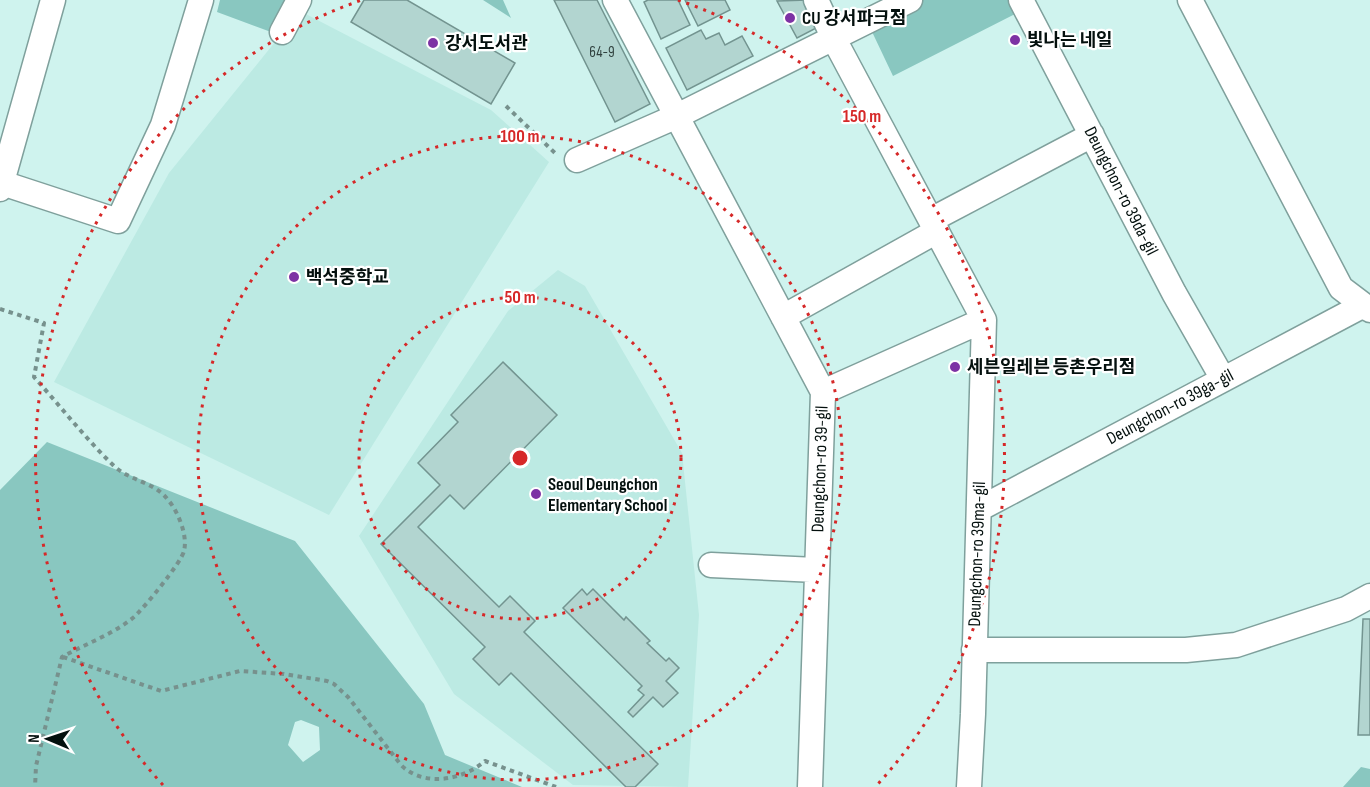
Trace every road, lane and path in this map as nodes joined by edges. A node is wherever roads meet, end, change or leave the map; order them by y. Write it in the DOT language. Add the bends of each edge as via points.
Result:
graph roads {
  1 [pos="53,0"];
  2 [pos="201,0"];
  3 [pos="298,0"];
  4 [pos="615,0"];
  5 [pos="816,0"];
  6 [pos="910,0"];
  7 [pos="1021,0"];
  8 [pos="1190,0"];
  9 [pos="282,32"];
  10 [pos="834,39"];
  11 [pos="506,106"];
  12 [pos="675,117"];
  13 [pos="1092,135"];
  14 [pos="568,159"];
  15 [pos="1,186"];
  16 [pos="934,225"];
  17 [pos="1366,308"];
  18 [pos="0,309"];
  19 [pos="783,317"];
  20 [pos="984,320"];
  21 [pos="1223,379"];
  22 [pos="823,392"];
  23 [pos="979,509"];
  24 [pos="711,565"];
  25 [pos="816,570"];
  26 [pos="1370,596"];
  27 [pos="974,650"];
  28 [pos="62,657"];
  29 [pos="34,787"];
  30 [pos="556,787"];
  31 [pos="810,787"];
  32 [pos="969,787"];
  1 -- 15 [label="street"];
  2 -- 15 [label="street" via="164,125 118,220"];
  3 -- 9 [label="street"];
  4 -- 12 [label="street, Deungchon-ro 39-gil"];
  5 -- 10 [label="street, Deungchon-ro 39ma-gil"];
  6 -- 10 [label="street"];
  7 -- 13 [label="street, Deungchon-ro 39da-gil"];
  8 -- 17 [label="street, Deungchon-ro 39ga-gil" via="1341,288"];
  10 -- 12 [label="street"];
  10 -- 16 [label="street, Deungchon-ro 39ma-gil"];
  11 -- 14 [label="path"];
  12 -- 14 [label="street"];
  12 -- 19 [label="street, Deungchon-ro 39-gil"];
  13 -- 16 [label="street"];
  13 -- 21 [label="street, Deungchon-ro 39da-gil"];
  16 -- 19 [label="street"];
  16 -- 20 [label="street, Deungchon-ro 39ma-gil"];
  17 -- 21 [label="street, Deungchon-ro 39ga-gil"];
  18 -- 28 [label="path" via="44,323 34,377 116,467 156,488 168,499 182,528 184,551 136,616"];
  19 -- 22 [label="street, Deungchon-ro 39-gil"];
  20 -- 22 [label="street"];
  20 -- 23 [label="street, Deungchon-ro 39ma-gil"];
  21 -- 23 [label="street, Deungchon-ro 39ga-gil"];
  22 -- 25 [label="street, Deungchon-ro 39-gil"];
  23 -- 27 [label="street, Deungchon-ro 39ma-gil"];
  24 -- 25 [label="street"];
  25 -- 31 [label="street, Deungchon-ro 39-gil"];
  26 -- 27 [label="street" via="1346,609 1236,645 1186,650"];
  27 -- 32 [label="street, Deungchon-ro 39ma-gil"];
  28 -- 29 [label="path"];
  28 -- 30 [label="path" via="161,691 240,671 327,681 348,697 408,774 417,779 453,778 467,774 485,761"];
}
